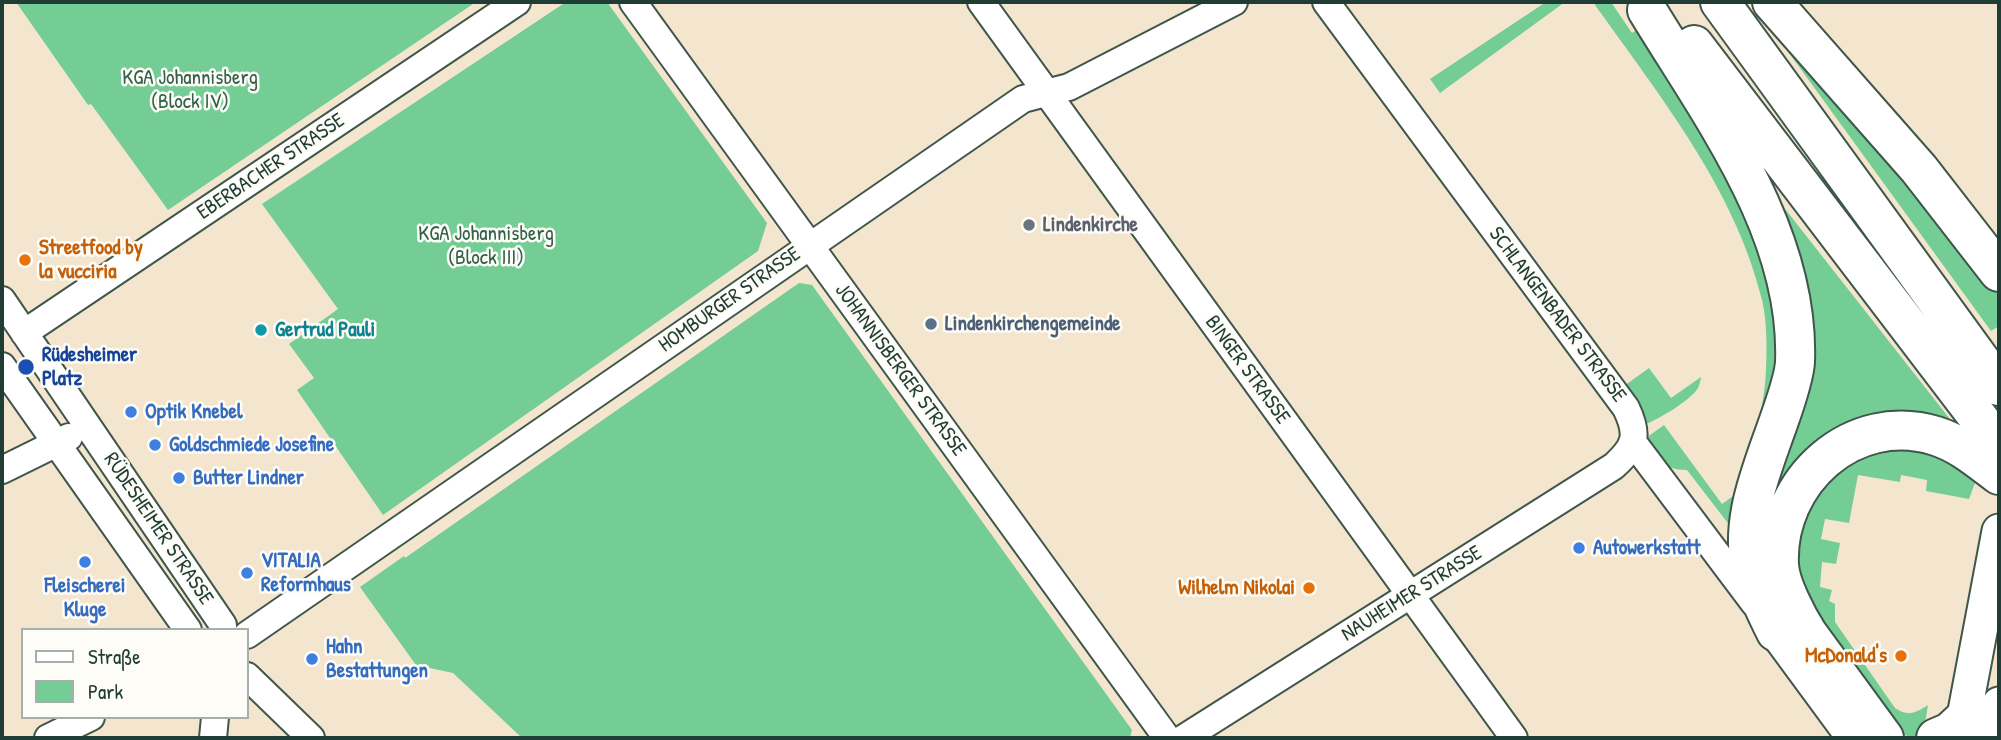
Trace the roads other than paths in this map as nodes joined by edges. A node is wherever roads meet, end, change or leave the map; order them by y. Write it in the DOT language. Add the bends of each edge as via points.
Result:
graph roads {
  1 [pos="517,2"];
  2 [pos="633,2"];
  3 [pos="981,2"];
  4 [pos="1234,2"];
  5 [pos="1326,2"];
  6 [pos="1720,2"];
  7 [pos="1772,2"];
  8 [pos="1654,6"];
  9 [pos="1048,93"];
  10 [pos="1984,243"];
  11 [pos="810,245"];
  12 [pos="1999,272"];
  13 [pos="2,300"];
  14 [pos="24,333"];
  15 [pos="2,366"];
  16 [pos="1983,384"];
  17 [pos="90,429"];
  18 [pos="1633,442"];
  19 [pos="55,443"];
  20 [pos="1999,445"];
  21 [pos="2,470"];
  22 [pos="1999,475"];
  23 [pos="1999,531"];
  24 [pos="1410,596"];
  25 [pos="187,628"];
  26 [pos="223,628"];
  27 [pos="1776,632"];
  28 [pos="248,634"];
  29 [pos="248,677"];
  30 [pos="1999,704"];
  31 [pos="87,719"];
  32 [pos="215,719"];
  33 [pos="1963,733"];
  34 [pos="1878,737"];
  35 [pos="48,738"];
  36 [pos="213,738"];
  37 [pos="311,738"];
  38 [pos="1167,738"];
  39 [pos="1184,738"];
  40 [pos="1514,738"];
  1 -- 14 [label="street, EBERBACHER STRASSE"];
  2 -- 11 [label="street, JOHANNISBERGER STRASSE"];
  3 -- 9 [label="street, BINGER STRASSE"];
  4 -- 9 [label="street, HOMBURGER STRASSE" via="1069,87"];
  5 -- 18 [label="street, SCHLANGENBADER STRASSE" via="1626,408 1635,432"];
  6 -- 16 [label="highway"];
  7 -- 10 [label="highway"];
  8 -- 16 [label="highway"];
  8 -- 27 [label="highway" via="1758,199 1788,285 1795,365 1753,493 1747,537 1752,575"];
  9 -- 11 [label="street, HOMBURGER STRASSE" via="1023,99"];
  9 -- 24 [label="street, BINGER STRASSE"];
  10 -- 12 [label="highway"];
  11 -- 28 [label="street, HOMBURGER STRASSE"];
  11 -- 38 [label="street, JOHANNISBERGER STRASSE"];
  13 -- 14 [label="street, RÜDESHEIMER STRASSE"];
  14 -- 17 [label="street, RÜDESHEIMER STRASSE"];
  15 -- 19 [label="street, RÜDESHEIMER STRASSE"];
  16 -- 20 [label="highway"];
  17 -- 19 [label="street"];
  17 -- 26 [label="street, RÜDESHEIMER STRASSE"];
  18 -- 24 [label="street, NAUHEIMER STRASSE" via="1614,466"];
  18 -- 27 [label="street, SCHLANGENBADER STRASSE"];
  19 -- 21 [label="street"];
  19 -- 25 [label="street, RÜDESHEIMER STRASSE"];
  22 -- 34 [label="highway" via="1961,446 1934,435 1899,430 1850,442 1820,462 1794,499 1780,540 1779,568 1797,617"];
  23 -- 33 [label="main road"];
  24 -- 39 [label="street, NAUHEIMER STRASSE"];
  24 -- 40 [label="street, BINGER STRASSE"];
  27 -- 34 [label="main road"];
  29 -- 37 [label="street"];
  30 -- 33 [label="main road"];
  31 -- 35 [label="street"];
  32 -- 36 [label="street"];
}
